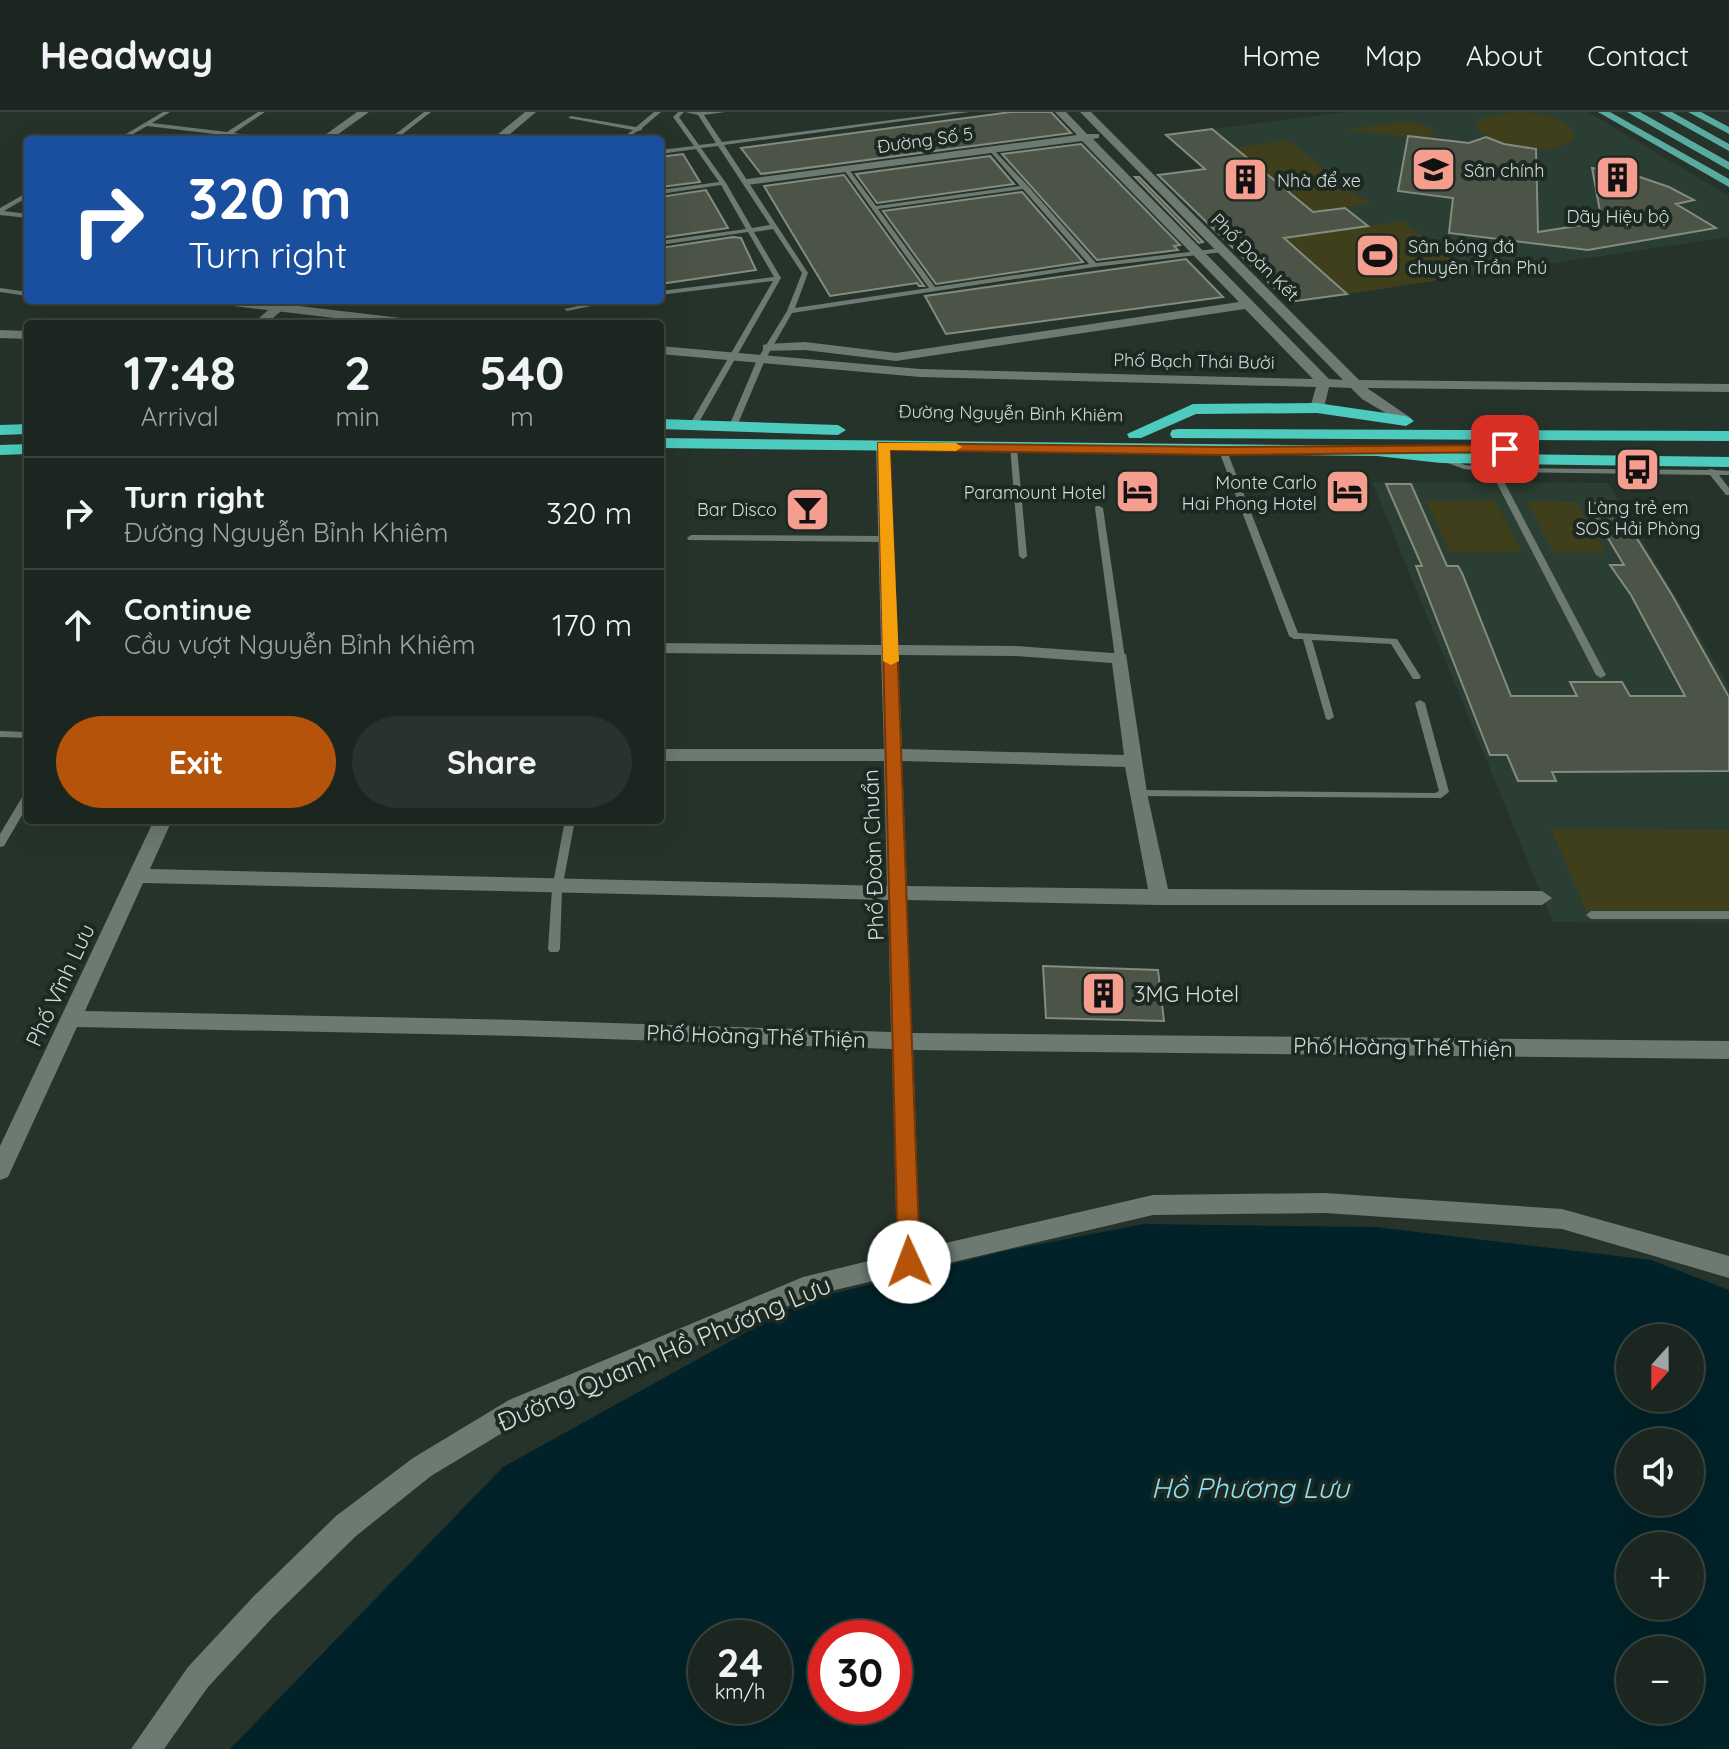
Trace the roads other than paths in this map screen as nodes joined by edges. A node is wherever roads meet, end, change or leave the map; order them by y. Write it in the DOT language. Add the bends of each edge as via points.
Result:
graph roads {
  1 [pos="167,112"];
  2 [pos="262,112"];
  3 [pos="364,112"];
  4 [pos="428,112"];
  5 [pos="531,112"];
  6 [pos="658,112"];
  7 [pos="681,112"];
  8 [pos="688,112"];
  9 [pos="722,112"];
  10 [pos="966,112"];
  11 [pos="1060,112"];
  12 [pos="1085,112"];
  13 [pos="1603,112"];
  14 [pos="1632,112"];
  15 [pos="1664,112"];
  16 [pos="1693,112"];
  17 [pos="700,114"];
  18 [pos="571,118"];
  19 [pos="145,124"];
  20 [pos="640,129"];
  21 [pos="1729,131"];
  22 [pos="230,133"];
  23 [pos="1107,134"];
  24 [pos="126,136"];
  25 [pos="225,136"];
  26 [pos="251,136"];
  27 [pos="329,136"];
  28 [pos="396,136"];
  29 [pos="501,136"];
  30 [pos="629,136"];
  31 [pos="1087,137"];
  32 [pos="719,144"];
  33 [pos="696,147"];
  34 [pos="1729,148"];
  35 [pos="991,149"];
  36 [pos="664,151"];
  37 [pos="1729,167"];
  38 [pos="846,169"];
  39 [pos="747,182"];
  40 [pos="723,183"];
  41 [pos="1729,184"];
  42 [pos="1026,187"];
  43 [pos="664,191"];
  44 [pos="24,197"];
  45 [pos="874,208"];
  46 [pos="0,212"];
  47 [pos="24,215"];
  48 [pos="773,227"];
  49 [pos="751,230"];
  50 [pos="664,242"];
  51 [pos="1223,250"];
  52 [pos="1202,253"];
  53 [pos="1094,265"];
  54 [pos="778,278"];
  55 [pos="932,288"];
  56 [pos="0,290"];
  57 [pos="664,292"];
  58 [pos="24,293"];
  59 [pos="284,304"];
  60 [pos="595,304"];
  61 [pos="1250,304"];
  62 [pos="567,309"];
  63 [pos="790,311"];
  64 [pos="263,320"];
  65 [pos="391,320"];
  66 [pos="0,334"];
  67 [pos="24,335"];
  68 [pos="664,350"];
  69 [pos="764,354"];
  70 [pos="730,357"];
  71 [pos="1324,382"];
  72 [pos="1356,384"];
  73 [pos="1729,388"];
  74 [pos="1317,408"];
  75 [pos="1406,421"];
  76 [pos="664,424"];
  77 [pos="694,424"];
  78 [pos="1729,424"];
  79 [pos="733,426"];
  80 [pos="24,429"];
  81 [pos="0,430"];
  82 [pos="1135,434"];
  83 [pos="1361,434"];
  84 [pos="1729,436"];
  85 [pos="664,443"];
  86 [pos="883,446"];
  87 [pos="1013,448"];
  88 [pos="24,449"];
  89 [pos="0,450"];
  90 [pos="1729,450"];
  91 [pos="1223,451"];
  92 [pos="1377,451"];
  93 [pos="1441,458"];
  94 [pos="1729,462"];
  95 [pos="1708,467"];
  96 [pos="1494,470"];
  97 [pos="1729,473"];
  98 [pos="1729,493"];
  99 [pos="1099,508"];
  100 [pos="691,538"];
  101 [pos="887,539"];
  102 [pos="1023,556"];
  103 [pos="1307,637"];
  104 [pos="664,648"];
  105 [pos="891,648"];
  106 [pos="1120,658"];
  107 [pos="1601,675"];
  108 [pos="1416,677"];
  109 [pos="1420,703"];
  110 [pos="1329,717"];
  111 [pos="0,734"];
  112 [pos="24,735"];
  113 [pos="664,755"];
  114 [pos="894,755"];
  115 [pos="1133,761"];
  116 [pos="1138,793"];
  117 [pos="24,803"];
  118 [pos="161,824"];
  119 [pos="569,824"];
  120 [pos="0,843"];
  121 [pos="137,876"];
  122 [pos="557,889"];
  123 [pos="898,894"];
  124 [pos="1160,898"];
  125 [pos="1542,898"];
  126 [pos="1591,915"];
  127 [pos="1729,915"];
  128 [pos="554,949"];
  129 [pos="70,1019"];
  130 [pos="903,1041"];
  131 [pos="1729,1050"];
  132 [pos="0,1170"];
  133 [pos="909,1262"];
  134 [pos="1729,1267"];
  135 [pos="146,1749"];
  1 -- 19 [label="lane"];
  2 -- 22 [label="lane"];
  3 -- 27 [label="street"];
  4 -- 28 [label="lane"];
  5 -- 29 [label="street"];
  6 -- 20 [label="lane"];
  7 -- 33 [label="lane" via="676,117"];
  8 -- 17 [label="lane"];
  9 -- 17 [label="lane"];
  10 -- 32 [label="lane"];
  11 -- 31 [label="street, Phố Đoàn Kết"];
  12 -- 23 [label="street, Phố Đoàn Kết"];
  13 -- 41 [label="main road"];
  14 -- 37 [label="main road"];
  15 -- 34 [label="main road"];
  16 -- 21 [label="main road"];
  17 -- 32 [label="lane"];
  18 -- 20 [label="lane"];
  19 -- 22 [label="lane"];
  19 -- 24 [label="lane"];
  20 -- 30 [label="lane"];
  22 -- 25 [label="lane"];
  22 -- 26 [label="lane"];
  23 -- 31 [label="street, Đường Số 5"];
  23 -- 51 [label="street, Phố Đoàn Kết"];
  31 -- 35 [label="street, Đường Số 5"];
  31 -- 52 [label="street, Phố Đoàn Kết"];
  32 -- 33 [label="lane"];
  32 -- 39 [label="lane"];
  33 -- 36 [label="lane"];
  33 -- 40 [label="lane"];
  35 -- 38 [label="street, Đường Số 5"];
  35 -- 42 [label="lane"];
  38 -- 39 [label="street, Đường Số 5"];
  38 -- 45 [label="lane"];
  39 -- 48 [label="lane"];
  40 -- 43 [label="lane"];
  40 -- 49 [label="lane"];
  42 -- 45 [label="lane"];
  42 -- 53 [label="lane"];
  44 -- 46 [label="lane"];
  45 -- 55 [label="lane"];
  46 -- 47 [label="lane"];
  48 -- 49 [label="lane"];
  48 -- 63 [label="lane" via="805,273"];
  49 -- 50 [label="lane"];
  49 -- 54 [label="lane"];
  51 -- 52 [label="lane"];
  51 -- 72 [label="street, Phố Đoàn Kết"];
  52 -- 53 [label="lane"];
  52 -- 61 [label="street, Phố Đoàn Kết"];
  53 -- 55 [label="lane"];
  54 -- 57 [label="lane"];
  54 -- 70 [label="lane"];
  55 -- 63 [label="lane"];
  56 -- 58 [label="lane"];
  59 -- 64 [label="street"];
  59 -- 65 [label="street"];
  60 -- 62 [label="lane"];
  61 -- 69 [label="street" via="896,357 805,346"];
  61 -- 71 [label="street, Phố Đoàn Kết"];
  63 -- 69 [label="lane"];
  66 -- 67 [label="street"];
  68 -- 70 [label="street, Phố Bạch Thái Bưởi"];
  69 -- 70 [label="street, Phố Bạch Thái Bưởi"];
  69 -- 71 [label="street, Phố Bạch Thái Bưởi" via="920,373"];
  69 -- 79 [label="lane"];
  70 -- 77 [label="lane"];
  71 -- 72 [label="street, Phố Bạch Thái Bưởi"];
  71 -- 74 [label="street"];
  72 -- 73 [label="street, Phố Bạch Thái Bưởi"];
  72 -- 75 [label="street, Phố Đoàn Kết"];
  74 -- 75 [label="highway"];
  74 -- 82 [label="highway" via="1193,409"];
  75 -- 78 [label="highway"];
  75 -- 83 [label="highway"];
  76 -- 77 [label="highway, Đường Nguyễn Bình Khiêm"];
  77 -- 79 [label="highway, Đường Nguyễn Bình Khiêm"];
  79 -- 82 [label="highway, Đường Nguyễn Bình Khiêm"];
  80 -- 81 [label="highway"];
  82 -- 83 [label="highway, Đường Nguyễn Bình Khiêm"];
  83 -- 84 [label="highway, Đường Nguyễn Bình Khiêm"];
  85 -- 86 [label="highway"];
  86 -- 87 [label="highway"];
  86 -- 101 [label="street, Phố Đoàn Chuẩn"];
  87 -- 91 [label="highway"];
  87 -- 102 [label="lane"];
  88 -- 89 [label="highway"];
  90 -- 92 [label="highway"];
  91 -- 92 [label="highway"];
  91 -- 103 [label="lane" via="1294,636"];
  92 -- 93 [label="highway"];
  93 -- 95 [label="highway"];
  93 -- 96 [label="lane"];
  94 -- 95 [label="highway"];
  95 -- 96 [label="lane"];
  95 -- 97 [label="lane"];
  95 -- 98 [label="lane"];
  96 -- 107 [label="lane"];
  99 -- 106 [label="lane"];
  100 -- 101 [label="lane"];
  101 -- 105 [label="street, Phố Đoàn Chuẩn"];
  103 -- 108 [label="lane" via="1394,641"];
  103 -- 110 [label="lane"];
  104 -- 105 [label="street"];
  105 -- 106 [label="street"];
  105 -- 114 [label="street, Phố Đoàn Chuẩn"];
  106 -- 115 [label="street"];
  109 -- 116 [label="lane" via="1444,792 1437,796"];
  111 -- 112 [label="lane"];
  113 -- 114 [label="street"];
  114 -- 115 [label="street"];
  114 -- 123 [label="street, Phố Đoàn Chuẩn"];
  115 -- 116 [label="street"];
  116 -- 124 [label="street"];
  117 -- 120 [label="lane"];
  118 -- 121 [label="street, Phố Vĩnh Lưu"];
  119 -- 122 [label="lane"];
  121 -- 122 [label="street"];
  121 -- 129 [label="street, Phố Vĩnh Lưu"];
  122 -- 123 [label="street"];
  122 -- 128 [label="lane"];
  123 -- 124 [label="street"];
  123 -- 130 [label="street, Phố Đoàn Chuẩn"];
  124 -- 125 [label="street"];
  126 -- 127 [label="lane"];
  129 -- 130 [label="street, Phố Hoàng Thế Thiện"];
  129 -- 132 [label="street, Phố Vĩnh Lưu"];
  130 -- 131 [label="street, Phố Hoàng Thế Thiện"];
  130 -- 133 [label="street, Phố Đoàn Chuẩn"];
  133 -- 134 [label="street, Đường Quanh Hồ Phương Lưu" via="1153,1205 1325,1203 1562,1219"];
  133 -- 135 [label="street, Đường Quanh Hồ Phương Lưu" via="812,1285 518,1409 422,1467 346,1526 263,1607 198,1677"];
}
